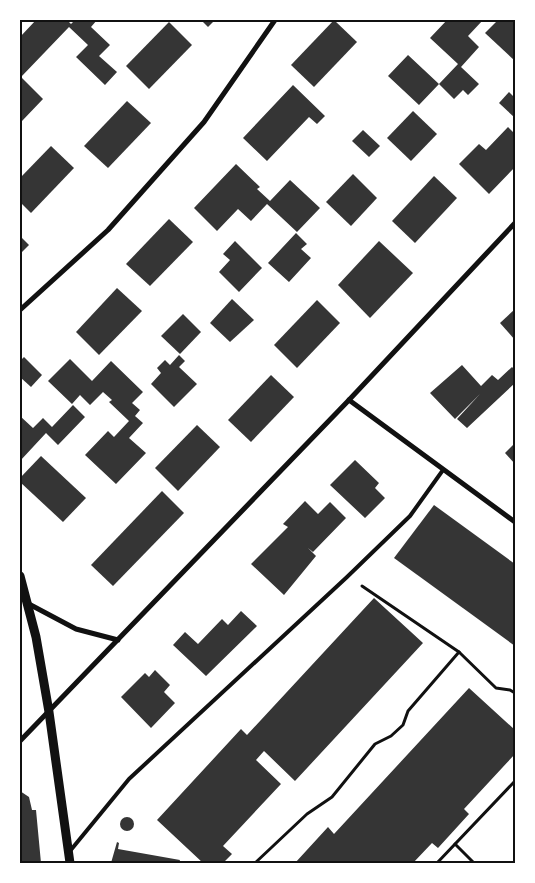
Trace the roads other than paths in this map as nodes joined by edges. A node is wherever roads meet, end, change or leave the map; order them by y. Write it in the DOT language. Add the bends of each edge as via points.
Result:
graph roads {
  1 [pos="275,20"];
  2 [pos="515,223"];
  3 [pos="20,310"];
  4 [pos="349,400"];
  5 [pos="443,470"];
  6 [pos="515,522"];
  7 [pos="20,576"];
  8 [pos="27,603"];
  9 [pos="118,640"];
  10 [pos="49,712"];
  11 [pos="20,740"];
  12 [pos="69,852"];
  13 [pos="70,863"];
  1 -- 3 [label="street" via="204,122 108,230"];
  2 -- 4 [label="street"];
  4 -- 5 [label="street"];
  4 -- 9 [label="street"];
  5 -- 6 [label="street"];
  5 -- 12 [label="lane" via="410,516 129,779"];
  7 -- 8 [label="street"];
  8 -- 9 [label="street" via="76,629"];
  8 -- 10 [label="street"];
  9 -- 10 [label="street"];
  10 -- 11 [label="street"];
  10 -- 12 [label="street"];
  12 -- 13 [label="street"];
}
